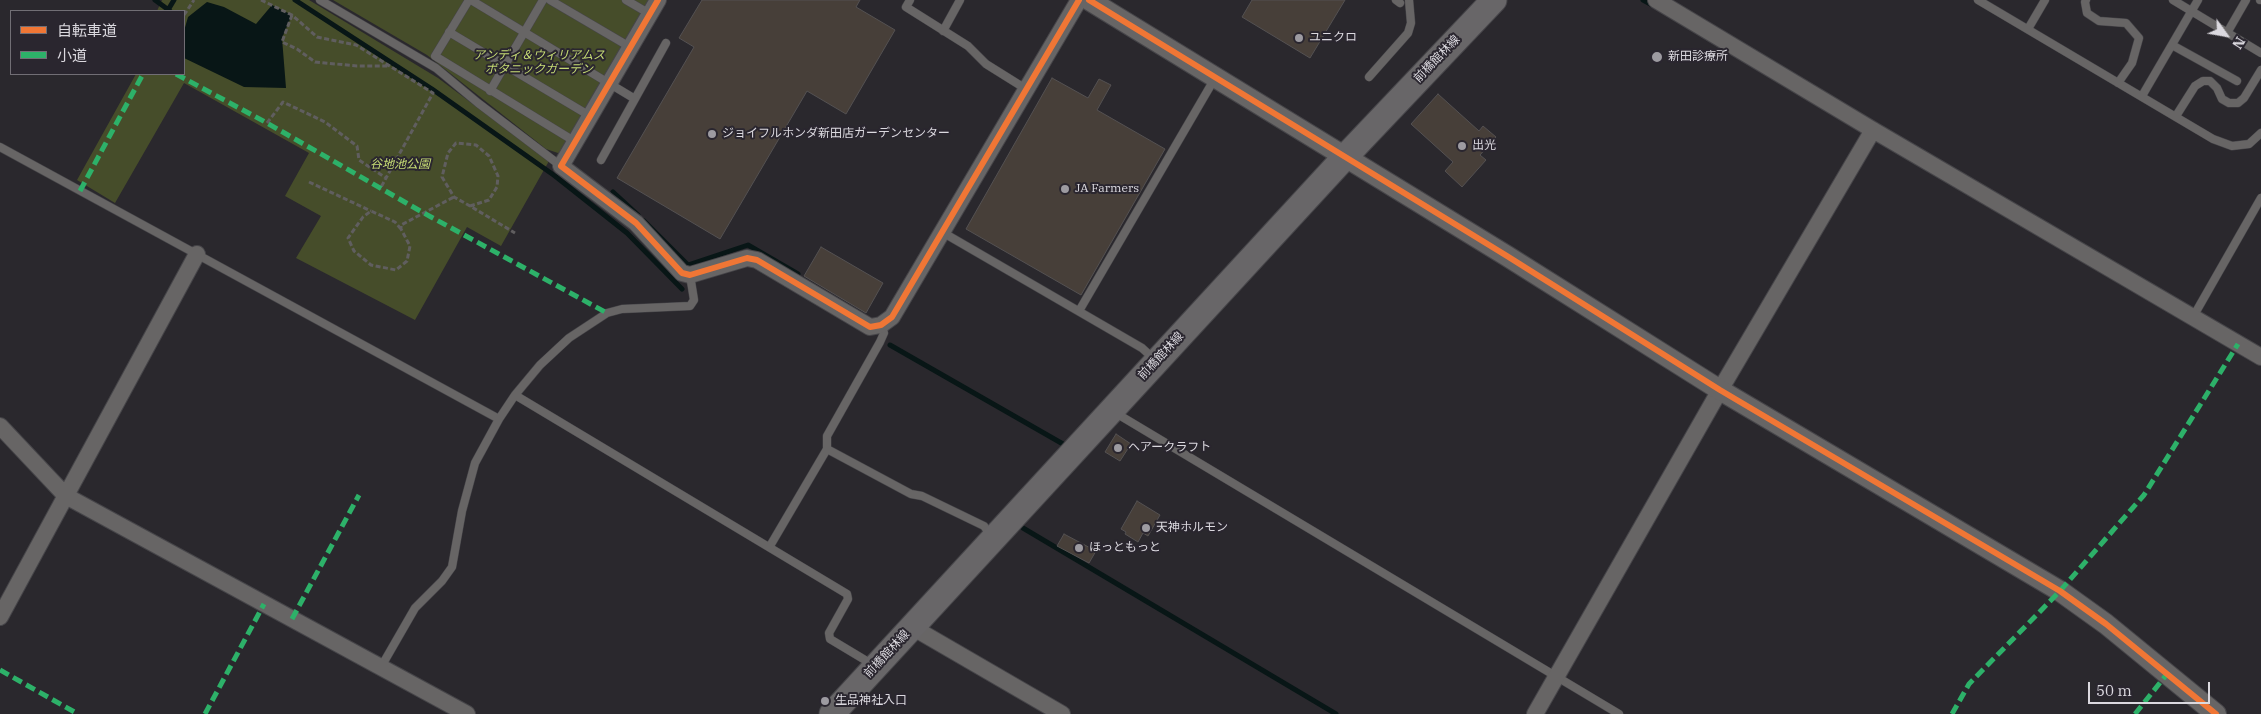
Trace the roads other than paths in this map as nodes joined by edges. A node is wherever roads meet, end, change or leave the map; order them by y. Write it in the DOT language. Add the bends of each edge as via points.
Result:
graph roads {
  1 [pos="320,0"];
  2 [pos="470,0"];
  3 [pos="543,0"];
  4 [pos="550,0"];
  5 [pos="626,0"];
  6 [pos="658,0"];
  7 [pos="910,0"];
  8 [pos="960,0"];
  9 [pos="1078,0"];
  10 [pos="1089,0"];
  11 [pos="1409,0"];
  12 [pos="1494,0"];
  13 [pos="1656,0"];
  14 [pos="1978,0"];
  15 [pos="2045,0"];
  16 [pos="2086,0"];
  17 [pos="2173,0"];
  18 [pos="2198,0"];
  19 [pos="2246,0"];
  20 [pos="2191,11"];
  21 [pos="650,14"];
  22 [pos="2028,29"];
  23 [pos="525,31"];
  24 [pos="943,31"];
  25 [pos="449,32"];
  26 [pos="2227,33"];
  27 [pos="666,43"];
  28 [pos="2172,45"];
  29 [pos="630,47"];
  30 [pos="2261,53"];
  31 [pos="505,65"];
  32 [pos="2261,70"];
  33 [pos="1369,77"];
  34 [pos="1215,78"];
  35 [pos="2237,81"];
  36 [pos="610,82"];
  37 [pos="2118,83"];
  38 [pos="1026,89"];
  39 [pos="490,91"];
  40 [pos="2142,96"];
  41 [pos="635,98"];
  42 [pos="590,116"];
  43 [pos="2176,116"];
  44 [pos="1874,130"];
  45 [pos="2261,133"];
  46 [pos="574,141"];
  47 [pos="0,147"];
  48 [pos="1344,158"];
  49 [pos="601,160"];
  50 [pos="561,166"];
  51 [pos="2261,198"];
  52 [pos="942,232"];
  53 [pos="197,254"];
  54 [pos="690,275"];
  55 [pos="1079,311"];
  56 [pos="2193,317"];
  57 [pos="881,325"];
  58 [pos="2261,357"];
  59 [pos="1157,361"];
  60 [pos="1720,390"];
  61 [pos="515,395"];
  62 [pos="1111,410"];
  63 [pos="499,419"];
  64 [pos="0,426"];
  65 [pos="827,449"];
  66 [pos="66,496"];
  67 [pos="993,538"];
  68 [pos="770,546"];
  69 [pos="0,617"];
  70 [pos="912,627"];
  71 [pos="382,667"];
  72 [pos="872,670"];
  73 [pos="1556,678"];
  74 [pos="467,714"];
  75 [pos="832,714"];
  76 [pos="1062,714"];
  77 [pos="1534,714"];
  78 [pos="1619,714"];
  79 [pos="2216,714"];
  1 -- 50 [label="lane" via="436,68"];
  2 -- 23 [label="lane"];
  2 -- 25 [label="lane"];
  3 -- 23 [label="lane"];
  4 -- 29 [label="lane"];
  5 -- 21 [label="lane"];
  6 -- 21 [label="street"];
  7 -- 24 [label="lane" via="906,8"];
  8 -- 24 [label="lane"];
  9 -- 38 [label="street"];
  10 -- 34 [label="street"];
  11 -- 33 [label="lane" via="1411,23 1408,33"];
  12 -- 48 [label="main road, 前橋館林線"];
  13 -- 44 [label="street"];
  14 -- 22 [label="lane"];
  15 -- 22 [label="lane"];
  16 -- 37 [label="lane" via="2087,13 2099,21 2126,24 2139,38 2132,63"];
  17 -- 20 [label="lane"];
  18 -- 20 [label="lane"];
  19 -- 26 [label="lane"];
  20 -- 26 [label="lane"];
  20 -- 28 [label="lane"];
  21 -- 29 [label="street"];
  22 -- 37 [label="lane"];
  23 -- 31 [label="lane"];
  23 -- 36 [label="lane"];
  24 -- 38 [label="lane"];
  25 -- 31 [label="lane"];
  25 -- 39 [label="lane" via="435,56"];
  26 -- 30 [label="lane"];
  27 -- 41 [label="lane"];
  28 -- 35 [label="lane"];
  28 -- 40 [label="lane"];
  29 -- 36 [label="street"];
  31 -- 39 [label="lane"];
  31 -- 42 [label="lane"];
  32 -- 43 [label="lane" via="2238,103 2222,99 2210,81 2203,81 2195,86"];
  34 -- 48 [label="street"];
  34 -- 55 [label="lane"];
  36 -- 41 [label="lane"];
  36 -- 42 [label="street"];
  37 -- 40 [label="lane"];
  38 -- 52 [label="street"];
  39 -- 46 [label="lane"];
  40 -- 43 [label="lane"];
  41 -- 49 [label="lane"];
  42 -- 46 [label="street"];
  43 -- 45 [label="lane" via="2213,139 2232,146 2249,144"];
  44 -- 56 [label="street"];
  44 -- 60 [label="street"];
  46 -- 50 [label="street"];
  47 -- 53 [label="lane"];
  48 -- 59 [label="main road, 前橋館林線"];
  48 -- 60 [label="street"];
  50 -- 54 [label="street" via="636,223 677,268"];
  51 -- 56 [label="lane"];
  52 -- 55 [label="lane"];
  52 -- 57 [label="street" via="892,317"];
  53 -- 63 [label="lane"];
  53 -- 66 [label="street"];
  54 -- 57 [label="street" via="747,258 757,260 870,327"];
  54 -- 61 [label="lane" via="694,300 690,306 622,309 607,313 569,338"];
  55 -- 59 [label="lane" via="1142,348"];
  56 -- 58 [label="street"];
  57 -- 65 [label="lane" via="884,333 827,436"];
  59 -- 62 [label="main road, 前橋館林線"];
  60 -- 73 [label="street"];
  60 -- 79 [label="street" via="2060,591 2106,624"];
  61 -- 63 [label="lane"];
  61 -- 68 [label="lane"];
  62 -- 67 [label="main road, 前橋館林線"];
  62 -- 73 [label="lane"];
  63 -- 71 [label="lane" via="475,463 452,566 415,608"];
  64 -- 66 [label="street"];
  65 -- 67 [label="lane" via="911,494 922,496 984,526"];
  65 -- 68 [label="lane"];
  66 -- 69 [label="street"];
  66 -- 71 [label="street"];
  67 -- 70 [label="main road, 前橋館林線"];
  68 -- 72 [label="lane" via="847,594 848,599 829,634 830,639 865,660"];
  70 -- 72 [label="main road, 前橋館林線"];
  70 -- 76 [label="street"];
  71 -- 74 [label="street"];
  72 -- 75 [label="main road, 前橋館林線"];
  73 -- 77 [label="street"];
  73 -- 78 [label="lane"];
}
